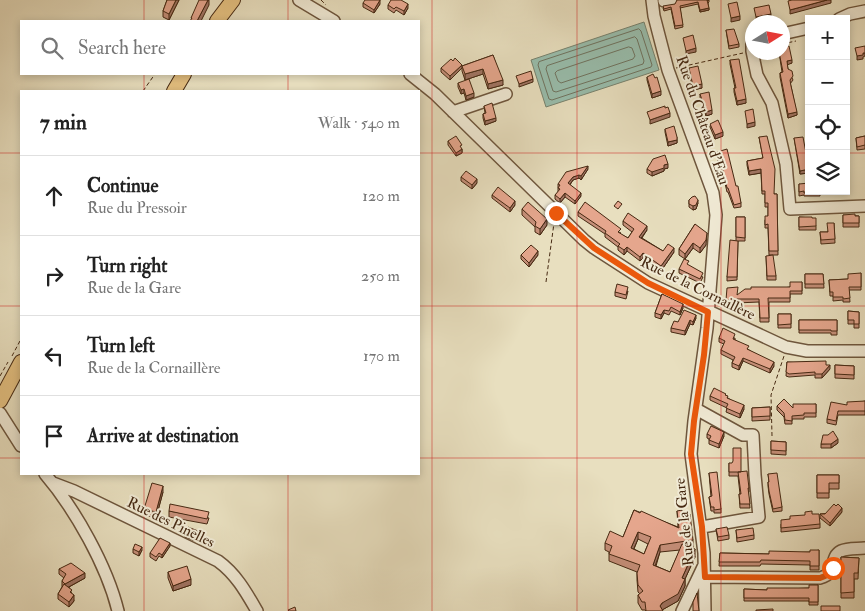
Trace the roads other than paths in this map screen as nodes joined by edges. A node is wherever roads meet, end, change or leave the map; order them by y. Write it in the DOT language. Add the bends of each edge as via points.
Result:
graph roads {
  1 [pos="224,0"];
  2 [pos="233,0"];
  3 [pos="299,0"];
  4 [pos="312,0"];
  5 [pos="662,0"];
  6 [pos="865,11"];
  7 [pos="848,15"];
  8 [pos="214,20"];
  9 [pos="218,20"];
  10 [pos="332,20"];
  11 [pos="342,20"];
  12 [pos="805,29"];
  13 [pos="790,32"];
  14 [pos="754,60"];
  15 [pos="183,75"];
  16 [pos="411,75"];
  17 [pos="175,90"];
  18 [pos="506,94"];
  19 [pos="454,112"];
  20 [pos="865,206"];
  21 [pos="708,312"];
  22 [pos="865,351"];
  23 [pos="20,364"];
  24 [pos="0,401"];
  25 [pos="696,408"];
  26 [pos="0,413"];
  27 [pos="20,444"];
  28 [pos="49,478"];
  29 [pos="702,527"];
  30 [pos="865,548"];
  31 [pos="704,563"];
  32 [pos="705,577"];
  33 [pos="118,611"];
  34 [pos="257,611"];
  35 [pos="682,611"];
  36 [pos="706,611"];
  1 -- 8 [label="main road"];
  2 -- 9 [label="main road"];
  3 -- 10 [label="street"];
  4 -- 11 [label="street"];
  5 -- 21 [label="street, Rue du Château d'Eau" via="654,16 668,70 713,192 716,215"];
  6 -- 7 [label="street"];
  12 -- 13 [label="street"];
  14 -- 20 [label="street" via="757,75 772,103 786,164 790,209"];
  15 -- 17 [label="main road"];
  16 -- 19 [label="street, Rue de la Cornaillère"];
  18 -- 19 [label="street"];
  19 -- 21 [label="street, Rue de la Cornaillère" via="594,248 640,278"];
  21 -- 22 [label="street, Rue de la Cornaillère" via="786,347 807,351"];
  21 -- 25 [label="street, Rue de la Gare"];
  23 -- 24 [label="main road"];
  25 -- 29 [label="street, Rue de la Gare" via="691,454"];
  25 -- 29 [label="street" via="743,435 753,435 759,517"];
  26 -- 27 [label="street"];
  28 -- 33 [label="street" via="82,527 108,579"];
  28 -- 34 [label="street, Rue des Pinelles" via="218,561 237,578"];
  29 -- 31 [label="street, Rue de la Gare"];
  30 -- 32 [label="street" via="838,552 833,568 820,578"];
  31 -- 32 [label="street, Rue de la Gare"];
  31 -- 35 [label="street"];
  32 -- 36 [label="street, Rue de la Gare"];
}
